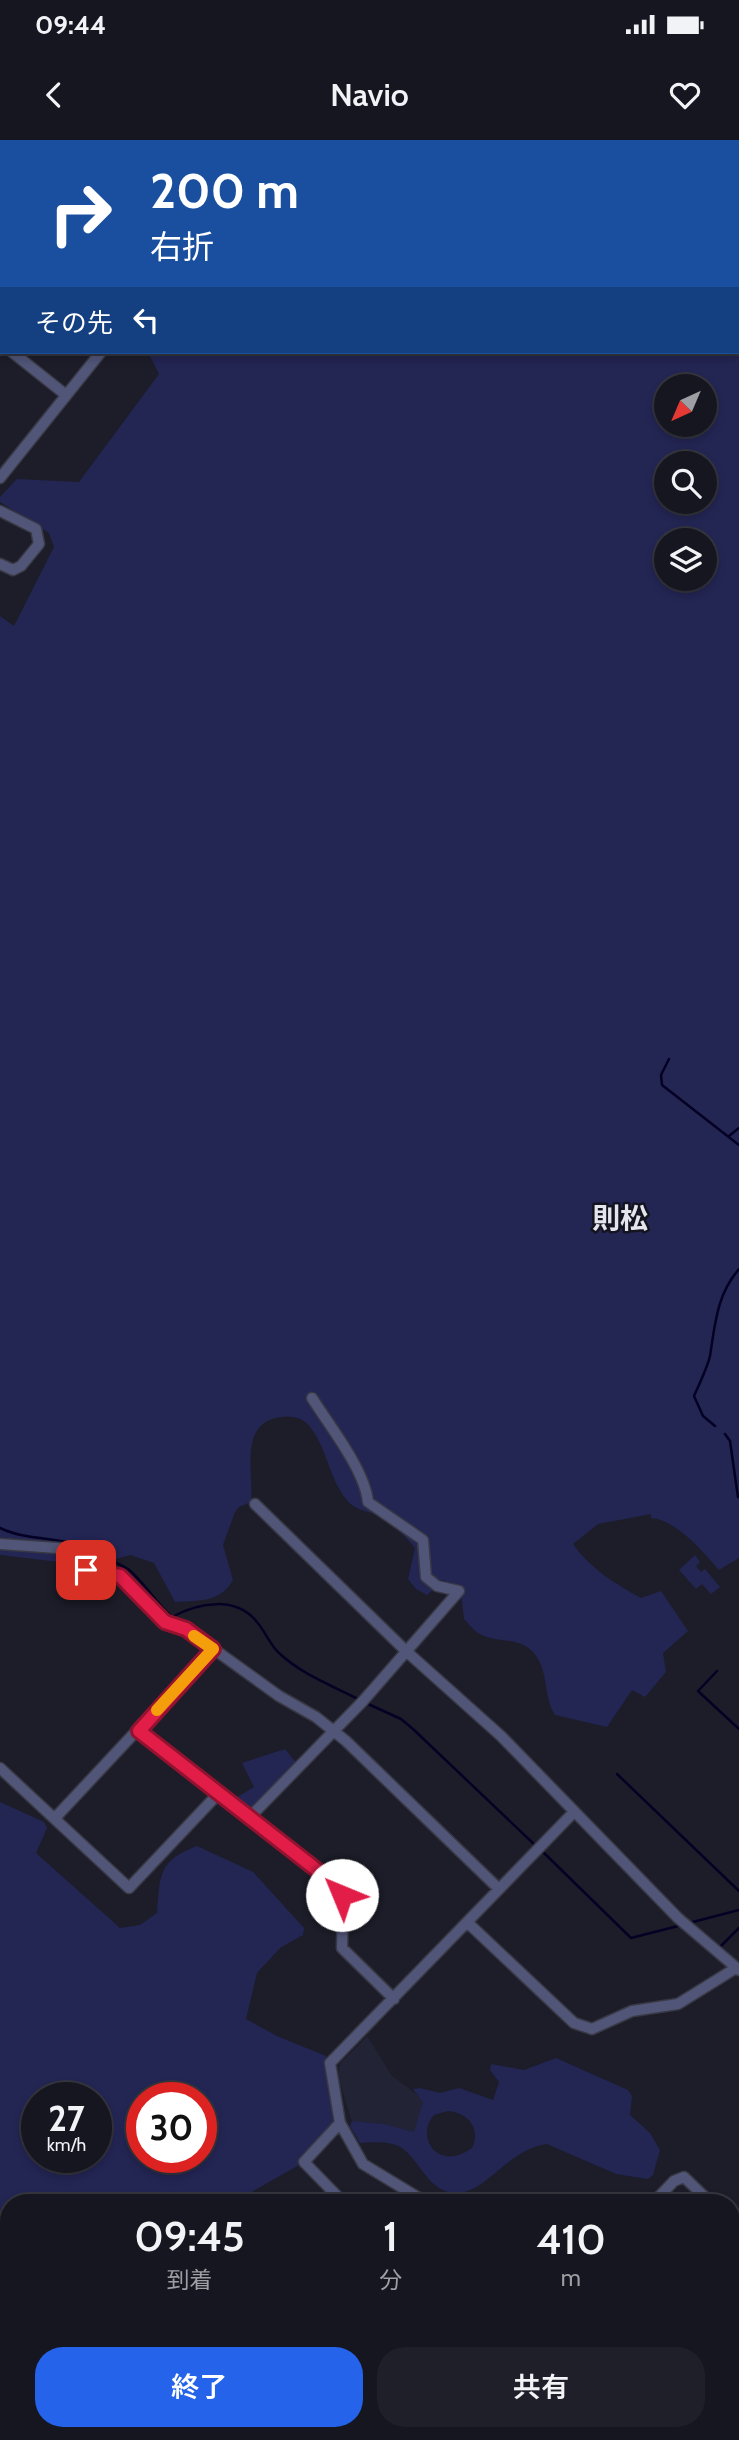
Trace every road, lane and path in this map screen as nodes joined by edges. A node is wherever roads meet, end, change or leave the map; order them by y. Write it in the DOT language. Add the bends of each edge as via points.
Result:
graph roads {
  1 [pos="15,354"];
  2 [pos="99,354"];
  3 [pos="66,395"];
  4 [pos="0,478"];
  5 [pos="0,511"];
  6 [pos="0,564"];
  7 [pos="312,1398"];
  8 [pos="255,1504"];
  9 [pos="0,1544"];
  10 [pos="213,1649"];
  11 [pos="406,1651"];
  12 [pos="139,1731"];
  13 [pos="332,1733"];
  14 [pos="0,1768"];
  15 [pos="217,1795"];
  16 [pos="573,1813"];
  17 [pos="251,1816"];
  18 [pos="55,1818"];
  19 [pos="499,1889"];
  20 [pos="467,1922"];
  21 [pos="737,1969"];
  22 [pos="394,1999"];
  23 [pos="340,2123"];
  24 [pos="335,2194"];
  25 [pos="414,2194"];
  26 [pos="662,2194"];
  27 [pos="702,2194"];
  1 -- 3 [label="street"];
  2 -- 3 [label="street"];
  3 -- 4 [label="street"];
  5 -- 6 [label="street" via="36,529 39,544 21,566 13,570"];
  7 -- 11 [label="street" via="356,1470 368,1502 423,1540 426,1577 437,1586 459,1591"];
  8 -- 11 [label="street"];
  9 -- 10 [label="street" via="71,1549 86,1570 120,1576 165,1622 186,1629"];
  10 -- 12 [label="street"];
  10 -- 13 [label="street" via="316,1717"];
  11 -- 13 [label="street"];
  11 -- 16 [label="street" via="501,1736"];
  12 -- 15 [label="street"];
  12 -- 18 [label="street"];
  13 -- 17 [label="street"];
  13 -- 19 [label="street"];
  14 -- 18 [label="street"];
  15 -- 17 [label="street"];
  15 -- 18 [label="street" via="129,1888"];
  16 -- 19 [label="street"];
  16 -- 21 [label="street"];
  17 -- 22 [label="street" via="340,1888 342,1948"];
  19 -- 20 [label="street"];
  20 -- 21 [label="street" via="574,2023 592,2029 632,2011 678,2004"];
  20 -- 22 [label="street"];
  22 -- 23 [label="street" via="330,2063"];
  23 -- 24 [label="street" via="304,2162"];
  23 -- 25 [label="street" via="363,2164"];
  26 -- 27 [label="street" via="684,2177"];
}
